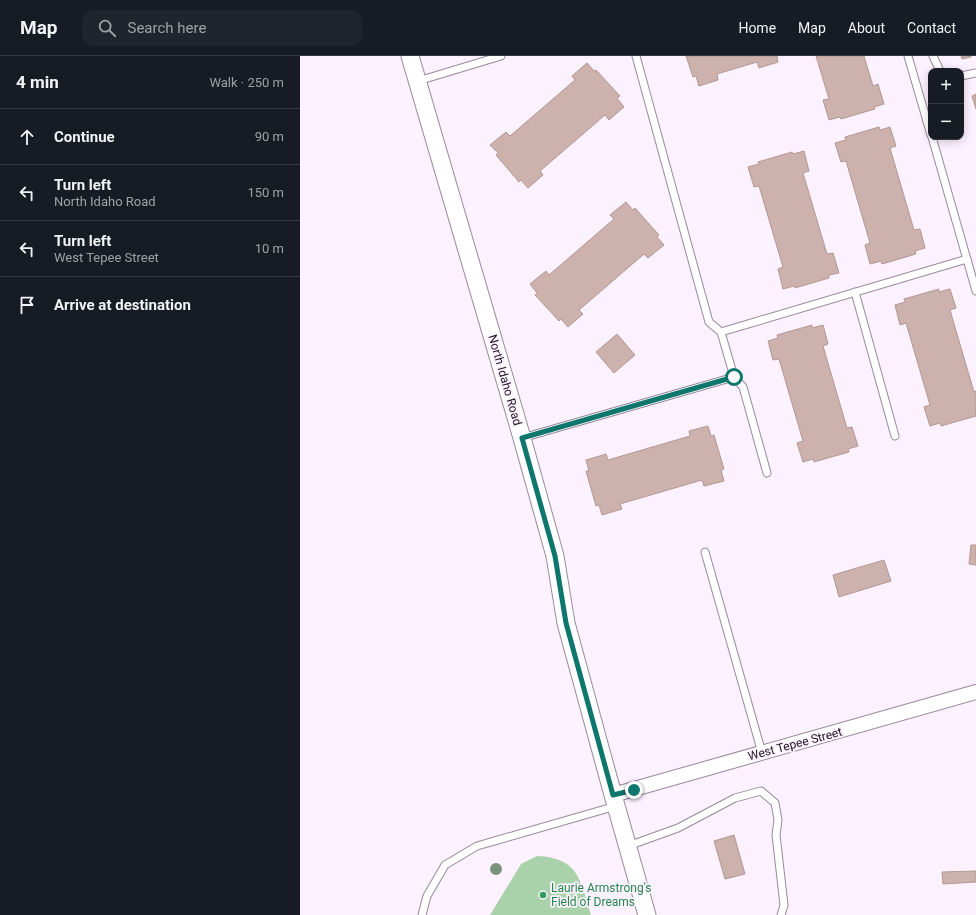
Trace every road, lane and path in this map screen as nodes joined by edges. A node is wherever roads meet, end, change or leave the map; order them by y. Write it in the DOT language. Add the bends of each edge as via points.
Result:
graph roads {
  1 [pos="410,56"];
  2 [pos="501,56"];
  3 [pos="636,56"];
  4 [pos="908,56"];
  5 [pos="933,56"];
  6 [pos="939,68"];
  7 [pos="976,73"];
  8 [pos="964,75"];
  9 [pos="418,81"];
  10 [pos="928,126"];
  11 [pos="932,140"];
  12 [pos="967,259"];
  13 [pos="976,291"];
  14 [pos="854,292"];
  15 [pos="721,332"];
  16 [pos="734,377"];
  17 [pos="895,436"];
  18 [pos="522,438"];
  19 [pos="767,473"];
  20 [pos="705,552"];
  21 [pos="976,692"];
  22 [pos="762,753"];
  23 [pos="614,800"];
  24 [pos="628,846"];
  25 [pos="422,915"];
  26 [pos="648,915"];
  27 [pos="781,915"];
  1 -- 9 [label="street, North Idaho Road"];
  2 -- 9 [label="lane"];
  3 -- 15 [label="lane" via="709,322"];
  4 -- 10 [label="lane"];
  5 -- 6 [label="lane"];
  7 -- 8 [label="lane"];
  9 -- 18 [label="street, North Idaho Road"];
  11 -- 12 [label="lane"];
  12 -- 13 [label="lane"];
  12 -- 14 [label="lane"];
  14 -- 15 [label="lane"];
  14 -- 17 [label="lane"];
  15 -- 16 [label="lane"];
  16 -- 18 [label="lane"];
  16 -- 19 [label="lane" via="743,387"];
  18 -- 23 [label="street, North Idaho Road" via="555,556 566,623"];
  20 -- 22 [label="lane"];
  21 -- 22 [label="street, West Tepee Street"];
  22 -- 23 [label="street, West Tepee Street"];
  23 -- 24 [label="street, North Idaho Road"];
  23 -- 25 [label="lane" via="477,846 445,865 427,896"];
  24 -- 26 [label="street, North Idaho Road"];
  24 -- 27 [label="lane" via="678,828 735,798 761,791 775,803 778,820 776,836 784,905"];
}
